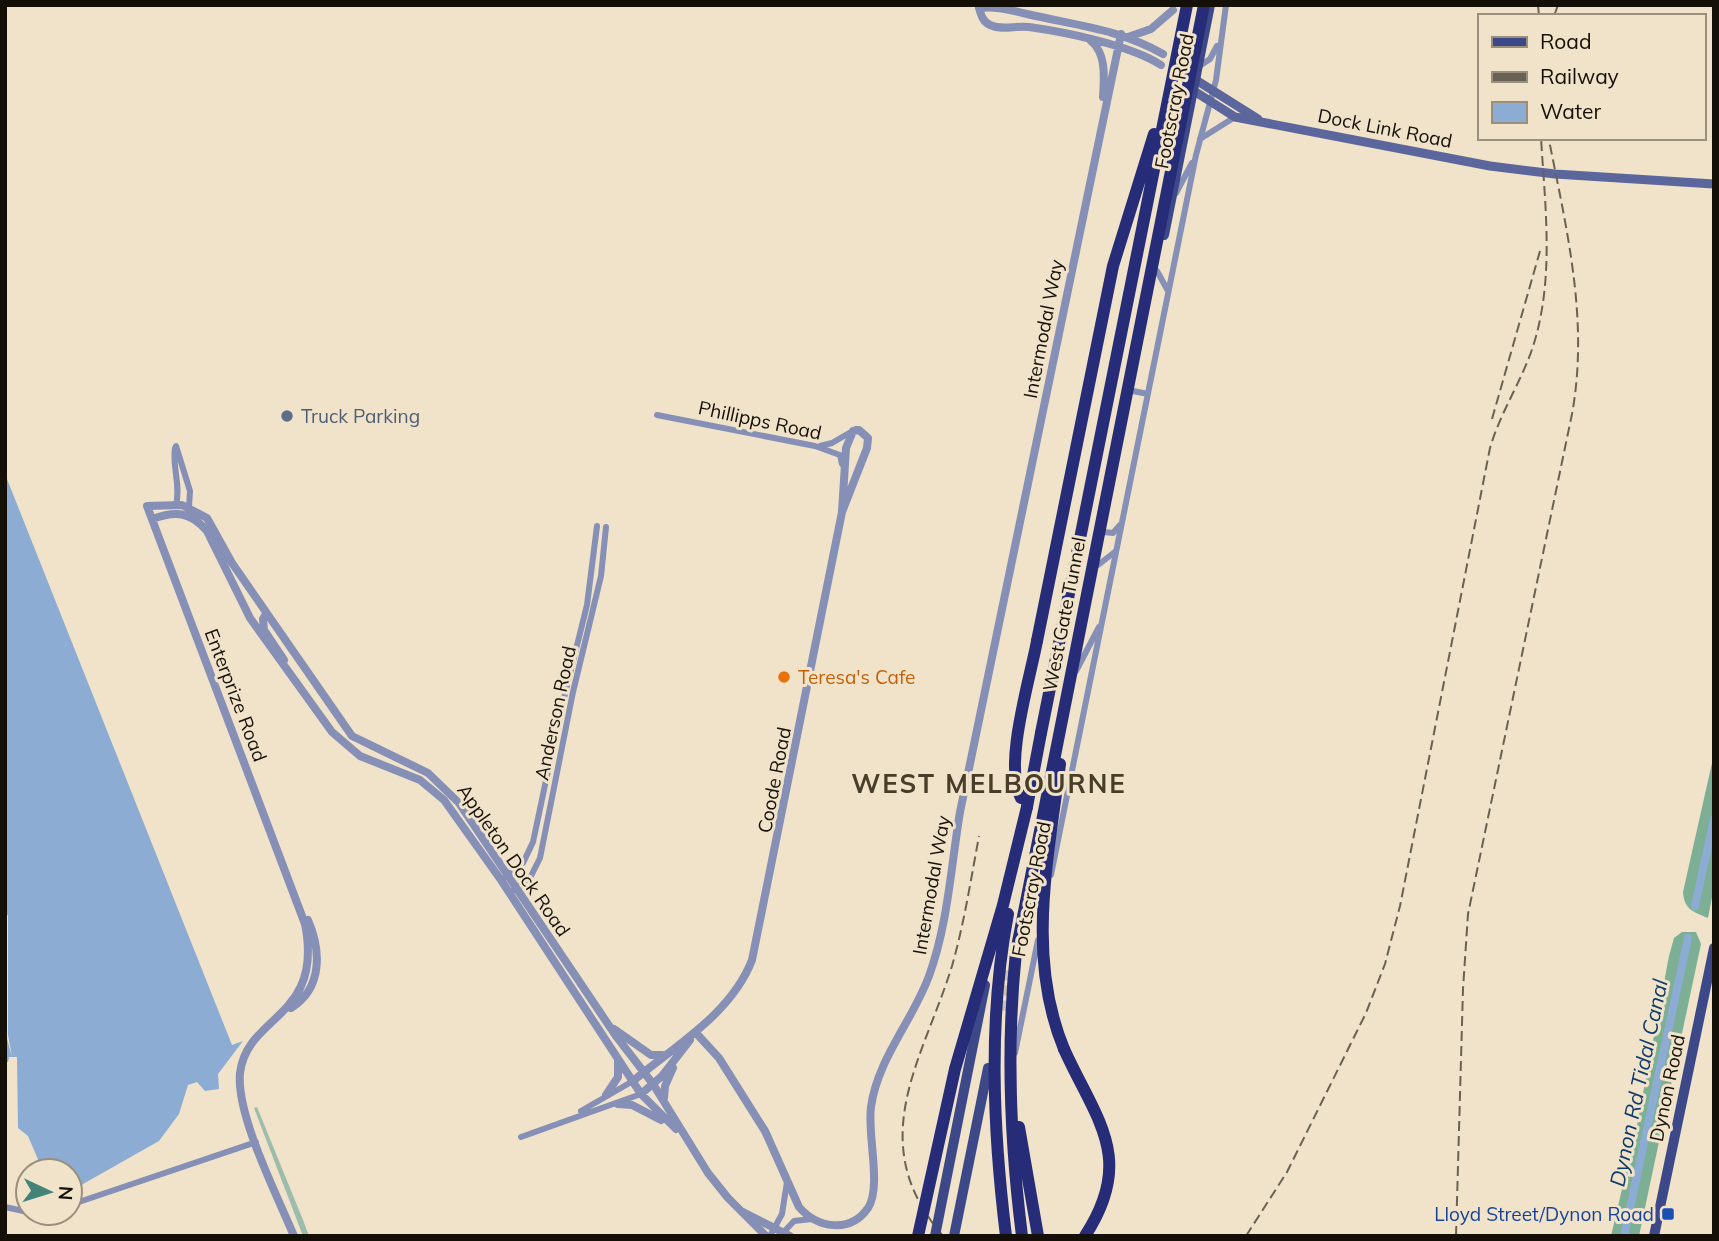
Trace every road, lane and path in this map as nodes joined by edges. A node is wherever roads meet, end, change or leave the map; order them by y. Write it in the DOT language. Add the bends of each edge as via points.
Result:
graph roads {
  1 [pos="1187,5"];
  2 [pos="1204,5"];
  3 [pos="1210,5"];
  4 [pos="1226,5"];
  5 [pos="1000,6"];
  6 [pos="1173,10"];
  7 [pos="1125,35"];
  8 [pos="1220,38"];
  9 [pos="1090,40"];
  10 [pos="1118,47"];
  11 [pos="1163,54"];
  12 [pos="1161,65"];
  13 [pos="1198,67"];
  14 [pos="1196,80"];
  15 [pos="1171,82"];
  16 [pos="1194,91"];
  17 [pos="1213,92"];
  18 [pos="1209,103"];
  19 [pos="1102,114"];
  20 [pos="1235,117"];
  21 [pos="1259,120"];
  22 [pos="1200,139"];
  23 [pos="1196,155"];
  24 [pos="1714,184"];
  25 [pos="1171,203"];
  26 [pos="1157,271"];
  27 [pos="1168,292"];
  28 [pos="1133,391"];
  29 [pos="1148,394"];
  30 [pos="657,415"];
  31 [pos="856,429"];
  32 [pos="815,446"];
  33 [pos="176,505"];
  34 [pos="189,507"];
  35 [pos="842,512"];
  36 [pos="1124,517"];
  37 [pos="152,519"];
  38 [pos="597,526"];
  39 [pos="606,527"];
  40 [pos="1104,533"];
  41 [pos="1118,546"];
  42 [pos="1098,565"];
  43 [pos="1105,609"];
  44 [pos="267,614"];
  45 [pos="1072,676"];
  46 [pos="303,693"];
  47 [pos="1024,803"];
  48 [pos="505,878"];
  49 [pos="513,891"];
  50 [pos="1714,948"];
  51 [pos="990,963"];
  52 [pos="606,1022"];
  53 [pos="695,1033"];
  54 [pos="685,1047"];
  55 [pos="665,1055"];
  56 [pos="618,1058"];
  57 [pos="988,1068"];
  58 [pos="1010,1068"];
  59 [pos="644,1072"];
  60 [pos="634,1081"];
  61 [pos="653,1084"];
  62 [pos="1007,1093"];
  63 [pos="641,1094"];
  64 [pos="606,1095"];
  65 [pos="618,1104"];
  66 [pos="666,1104"];
  67 [pos="574,1116"];
  68 [pos="681,1134"];
  69 [pos="521,1137"];
  70 [pos="256,1142"];
  71 [pos="787,1177"];
  72 [pos="84,1200"];
  73 [pos="743,1212"];
  74 [pos="812,1219"];
  75 [pos="294,1236"];
  76 [pos="768,1236"];
  77 [pos="780,1236"];
  78 [pos="790,1236"];
  79 [pos="918,1236"];
  80 [pos="935,1236"];
  81 [pos="954,1236"];
  82 [pos="1006,1236"];
  83 [pos="1022,1236"];
  84 [pos="1038,1236"];
  85 [pos="1085,1236"];
  86 [pos="1654,1236"];
  1 -- 15 [label="highway, West Gate Tunnel, bridge"];
  2 -- 45 [label="highway, West Gate Tunnel, bridge"];
  3 -- 13 [label="main road, Footscray Road"];
  4 -- 8 [label="street, Footscray Road"];
  5 -- 7 [label="street"];
  5 -- 9 [label="street" via="979,8 985,21"];
  6 -- 7 [label="street" via="1151,29"];
  7 -- 10 [label="street, Intermodal Way"];
  7 -- 11 [label="street"];
  8 -- 13 [label="street" via="1213,55"];
  8 -- 17 [label="street, Footscray Road"];
  9 -- 10 [label="street"];
  9 -- 19 [label="street, Intermodal Way" via="1099,48 1102,60"];
  10 -- 12 [label="street"];
  10 -- 19 [label="street, Intermodal Way"];
  13 -- 14 [label="main road, Footscray Road"];
  14 -- 16 [label="main road, Footscray Road"];
  14 -- 17 [label="main road, Dock Link Road"];
  15 -- 47 [label="highway, West Gate Tunnel, bridge"];
  15 -- 47 [label="highway, bridge" via="1113,266 1016,758 1014,781"];
  16 -- 18 [label="main road, Dock Link Road"];
  16 -- 25 [label="main road, Footscray Road"];
  17 -- 18 [label="street, Footscray Road"];
  17 -- 21 [label="main road, Dock Link Road"];
  18 -- 20 [label="main road, Dock Link Road"];
  18 -- 22 [label="street, Footscray Road"];
  19 -- 74 [label="street, Intermodal Way" via="960,812 935,959 874,1090 869,1126 871,1203 860,1217 842,1225"];
  20 -- 21 [label="main road, Dock Link Road"];
  20 -- 22 [label="street"];
  21 -- 24 [label="main road, Dock Link Road" via="1512,169"];
  22 -- 23 [label="street, Footscray Road"];
  23 -- 25 [label="street, Footscray Road"];
  23 -- 27 [label="street, Footscray Road"];
  25 -- 26 [label="main road, Footscray Road"];
  26 -- 27 [label="street"];
  26 -- 28 [label="main road, Footscray Road"];
  27 -- 29 [label="street, Footscray Road"];
  28 -- 29 [label="street"];
  28 -- 40 [label="main road, Footscray Road"];
  29 -- 36 [label="street, Footscray Road"];
  30 -- 32 [label="street, Phillipps Road"];
  31 -- 32 [label="street" via="832,443"];
  31 -- 35 [label="street, Coode Road" via="846,448"];
  31 -- 35 [label="street, Coode Road" via="866,434 867,448"];
  32 -- 35 [label="street, Phillipps Road" via="841,456"];
  33 -- 34 [label="street"];
  33 -- 34 [label="street" via="176,446 190,491"];
  33 -- 37 [label="street, Enterprize Road" via="147,506"];
  34 -- 44 [label="street, Appleton Dock Road" via="207,518"];
  35 -- 53 [label="street, Coode Road" via="760,933 738,989"];
  36 -- 40 [label="street" via="1116,532"];
  36 -- 41 [label="street, Footscray Road"];
  37 -- 46 [label="street, Appleton Dock Road" via="180,513 201,524 250,618"];
  37 -- 70 [label="street, Enterprize Road" via="296,895 309,947 303,982 285,1011 246,1053 240,1070 243,1105"];
  38 -- 48 [label="street, Anderson Road" via="587,605 559,714 538,824 523,863"];
  39 -- 49 [label="street, Anderson Road" via="603,568 540,858 530,878"];
  40 -- 42 [label="main road, Footscray Road"];
  41 -- 42 [label="street, Footscray Road"];
  41 -- 43 [label="street, Footscray Road"];
  43 -- 45 [label="street, Footscray Road"];
  43 -- 62 [label="street, Footscray Road"];
  44 -- 46 [label="street" via="264,630"];
  44 -- 48 [label="street, Appleton Dock Road" via="352,736 437,780 459,803"];
  45 -- 58 [label="highway, West Gate Tunnel, bridge" via="1018,939"];
  45 -- 85 [label="highway, bridge" via="1041,941 1045,984 1057,1031 1107,1138 1108,1181 1096,1220"];
  46 -- 48 [label="street, Appleton Dock Road" via="344,744 360,756 432,788"];
  47 -- 79 [label="highway, bridge" via="1003,905 955,1069"];
  47 -- 82 [label="highway, West Gate Tunnel, bridge" via="997,1015 995,1131"];
  48 -- 49 [label="street, Appleton Dock Road"];
  49 -- 52 [label="street, Appleton Dock Road"];
  49 -- 56 [label="street, Appleton Dock Road"];
  50 -- 86 [label="main road, Dynon Road"];
  51 -- 80 [label="main road, Footscray Road, bridge"];
  52 -- 55 [label="street" via="651,1055"];
  52 -- 59 [label="street, Appleton Dock Road"];
  53 -- 54 [label="street, Coode Road"];
  53 -- 55 [label="street, Coode Road"];
  53 -- 71 [label="street" via="719,1058 773,1145"];
  54 -- 61 [label="street, Coode Road"];
  54 -- 66 [label="street" via="665,1086"];
  55 -- 59 [label="street, Coode Road"];
  56 -- 60 [label="street, Appleton Dock Road"];
  56 -- 64 [label="street" via="620,1071"];
  57 -- 81 [label="main road"];
  58 -- 83 [label="highway, West Gate Tunnel, bridge" via="1012,1147"];
  58 -- 84 [label="highway, bridge"];
  59 -- 60 [label="street, Coode Road"];
  59 -- 61 [label="street, Appleton Dock Road"];
  60 -- 63 [label="street, Appleton Dock Road"];
  60 -- 64 [label="street, Coode Road"];
  61 -- 63 [label="street, Coode Road"];
  61 -- 66 [label="street, Appleton Dock Road"];
  63 -- 65 [label="street, Coode Road"];
  63 -- 68 [label="street, Appleton Dock Road"];
  64 -- 67 [label="street, Coode Road"];
  65 -- 67 [label="street, Coode Road"];
  65 -- 68 [label="street" via="637,1107"];
  66 -- 68 [label="street, Appleton Dock Road"];
  67 -- 69 [label="street, Coode Road"];
  68 -- 73 [label="street, Appleton Dock Road" via="715,1184"];
  70 -- 72 [label="street"];
  70 -- 75 [label="street, Enterprize Road"];
  71 -- 74 [label="street" via="799,1207"];
  71 -- 76 [label="street" via="784,1208"];
  73 -- 76 [label="street, Appleton Dock Road"];
  73 -- 78 [label="street, Appleton Dock Road, bridge"];
  74 -- 77 [label="street" via="794,1221"];
}
